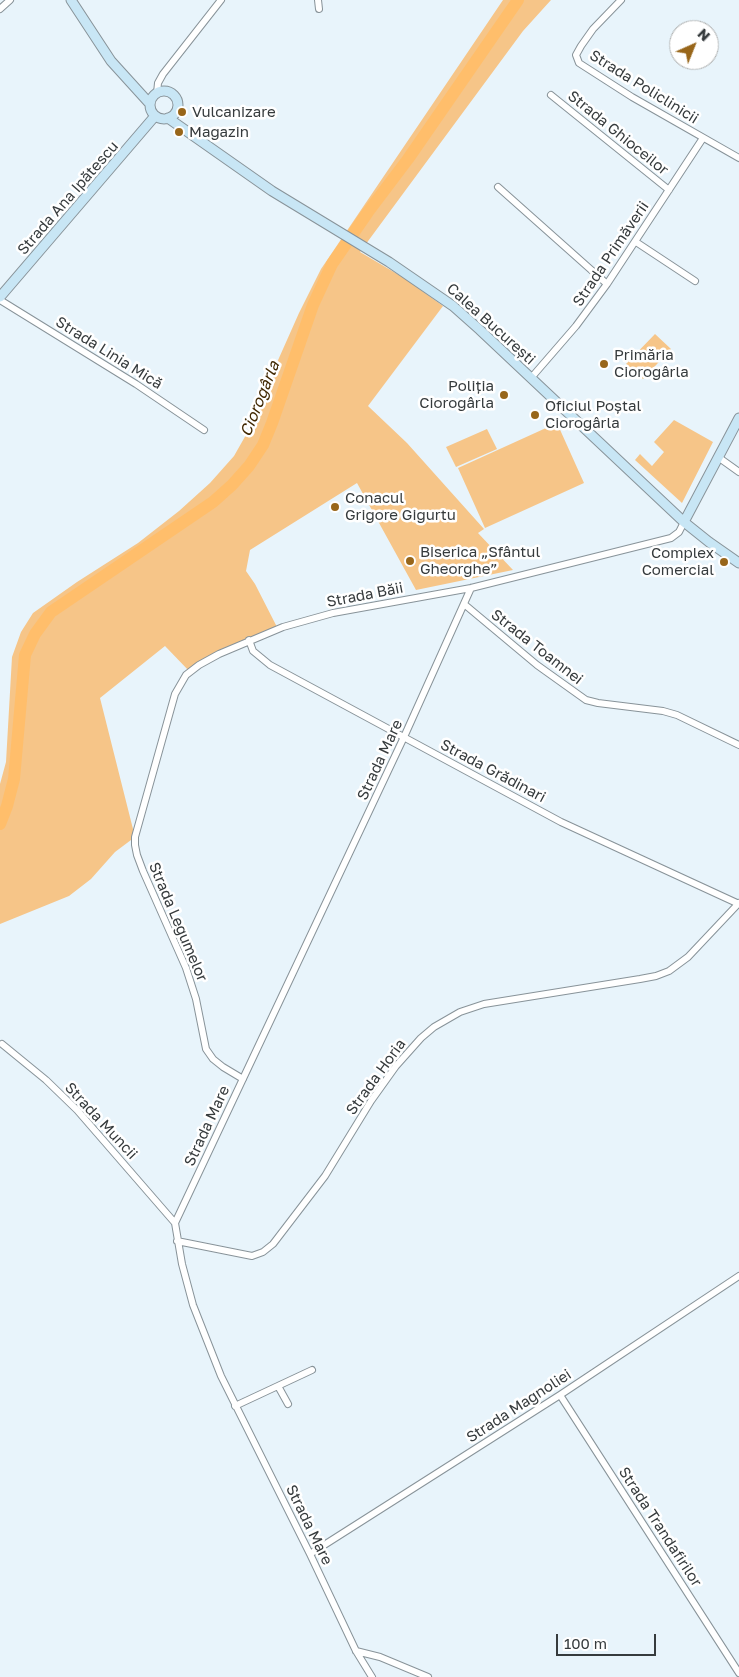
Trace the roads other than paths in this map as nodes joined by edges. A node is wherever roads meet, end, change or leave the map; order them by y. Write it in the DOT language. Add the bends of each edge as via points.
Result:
graph roads {
  1 [pos="10,0"];
  2 [pos="71,0"];
  3 [pos="221,0"];
  4 [pos="318,0"];
  5 [pos="621,0"];
  6 [pos="319,8"];
  7 [pos="0,9"];
  8 [pos="125,77"];
  9 [pos="156,94"];
  10 [pos="550,95"];
  11 [pos="150,104"];
  12 [pos="172,115"];
  13 [pos="155,116"];
  14 [pos="703,138"];
  15 [pos="739,158"];
  16 [pos="498,187"];
  17 [pos="669,190"];
  18 [pos="636,242"];
  19 [pos="694,281"];
  20 [pos="607,284"];
  21 [pos="0,298"];
  22 [pos="531,378"];
  23 [pos="739,418"];
  24 [pos="204,430"];
  25 [pos="718,458"];
  26 [pos="739,472"];
  27 [pos="684,522"];
  28 [pos="739,563"];
  29 [pos="472,588"];
  30 [pos="464,604"];
  31 [pos="249,640"];
  32 [pos="404,737"];
  33 [pos="739,745"];
  34 [pos="135,845"];
  35 [pos="739,904"];
  36 [pos="2,1044"];
  37 [pos="243,1079"];
  38 [pos="175,1223"];
  39 [pos="177,1241"];
  40 [pos="739,1276"];
  41 [pos="312,1370"];
  42 [pos="278,1386"];
  43 [pos="560,1395"];
  44 [pos="288,1404"];
  45 [pos="235,1406"];
  46 [pos="310,1554"];
  47 [pos="356,1651"];
  48 [pos="739,1673"];
  49 [pos="372,1677"];
  50 [pos="428,1677"];
  1 -- 7 [label="street"];
  2 -- 8 [label="main road" via="102,49"];
  3 -- 9 [label="street" via="163,74"];
  4 -- 6 [label="street"];
  5 -- 14 [label="street, Strada Policlinicii" via="590,33 577,52 577,59 582,66"];
  8 -- 9 [label="main road"];
  8 -- 11 [label="main road"];
  9 -- 11 [label="main road"];
  9 -- 12 [label="main road" via="165,91 173,95 177,103"];
  10 -- 17 [label="street, Strada Ghioceilor"];
  11 -- 13 [label="main road"];
  12 -- 13 [label="main road"];
  12 -- 22 [label="main road, Calea București" via="199,139 272,191 376,254 453,306"];
  13 -- 21 [label="main road, Strada Ana Ipătescu"];
  14 -- 15 [label="street, Strada Policlinicii"];
  14 -- 17 [label="street, Strada Primăverii"];
  16 -- 20 [label="street"];
  17 -- 18 [label="street, Strada Primăverii"];
  18 -- 19 [label="street"];
  18 -- 20 [label="street, Strada Primăverii"];
  20 -- 22 [label="street, Strada Primăverii"];
  21 -- 24 [label="street, Strada Linia Mică"];
  22 -- 27 [label="main road, Calea București"];
  23 -- 25 [label="main road"];
  25 -- 26 [label="street"];
  25 -- 27 [label="main road"];
  27 -- 28 [label="main road, Calea București"];
  27 -- 29 [label="street, Strada Băii" via="671,538"];
  29 -- 30 [label="street, Strada Mare"];
  29 -- 31 [label="street, Strada Băii" via="333,613 278,628"];
  30 -- 32 [label="street, Strada Mare"];
  30 -- 33 [label="street, Strada Toamnei" via="537,665 586,700 676,715"];
  31 -- 32 [label="street, Strada Grădinari" via="253,651 270,665"];
  31 -- 34 [label="street, Strada Băii" via="186,675 176,694"];
  32 -- 35 [label="street, Strada Grădinari" via="561,822"];
  32 -- 37 [label="street, Strada Mare"];
  34 -- 37 [label="street, Strada Legumelor" via="143,871 189,975 206,1049 218,1063"];
  35 -- 39 [label="street, Strada Horia" via="688,957 669,971 640,980 484,1004 434,1026 390,1074 325,1176 273,1244 263,1252 252,1256"];
  36 -- 38 [label="street, Strada Muncii" via="77,1110"];
  37 -- 38 [label="street, Strada Mare"];
  38 -- 39 [label="street, Strada Mare"];
  39 -- 45 [label="street, Strada Mare" via="205,1340"];
  40 -- 43 [label="street, Strada Magnoliei"];
  41 -- 42 [label="street"];
  42 -- 44 [label="street"];
  42 -- 45 [label="street"];
  43 -- 46 [label="street, Strada Magnoliei"];
  43 -- 48 [label="street, Strada Trandafirilor"];
  45 -- 46 [label="street, Strada Mare"];
  46 -- 47 [label="street, Strada Mare"];
  47 -- 49 [label="street, Strada Mare"];
  47 -- 50 [label="street" via="380,1657"];
}
